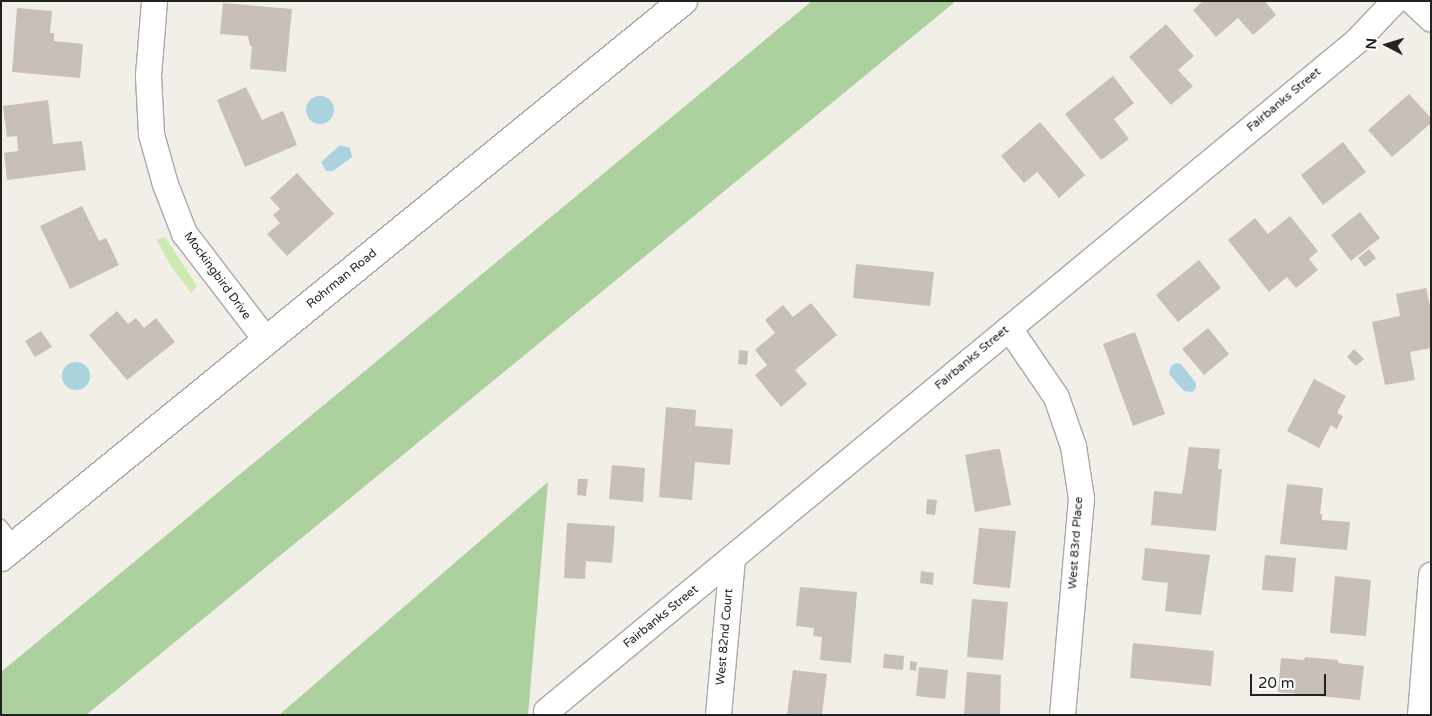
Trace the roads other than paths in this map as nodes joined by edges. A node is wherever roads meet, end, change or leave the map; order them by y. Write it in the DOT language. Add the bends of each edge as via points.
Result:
graph roads {
  1 [pos="154,1"];
  2 [pos="683,1"];
  3 [pos="1394,1"];
  4 [pos="1412,1"];
  5 [pos="1431,19"];
  6 [pos="1009,328"];
  7 [pos="266,340"];
  8 [pos="6,543"];
  9 [pos="732,559"];
  10 [pos="1431,574"];
  11 [pos="546,711"];
  12 [pos="718,715"];
  13 [pos="1062,715"];
  14 [pos="1420,715"];
  1 -- 7 [label="street, Mockingbird Drive" via="148,76 151,134 164,184 184,233"];
  2 -- 7 [label="street, Rohrman Road"];
  3 -- 6 [label="street, Fairbanks Street" via="1357,40"];
  4 -- 5 [label="street"];
  6 -- 9 [label="street, Fairbanks Street"];
  6 -- 13 [label="street, West 83rd Place" via="1056,397 1073,446 1081,498"];
  7 -- 8 [label="street, Rohrman Road"];
  9 -- 11 [label="street, Fairbanks Street"];
  9 -- 12 [label="street, West 82nd Court"];
  10 -- 14 [label="street"];
}
